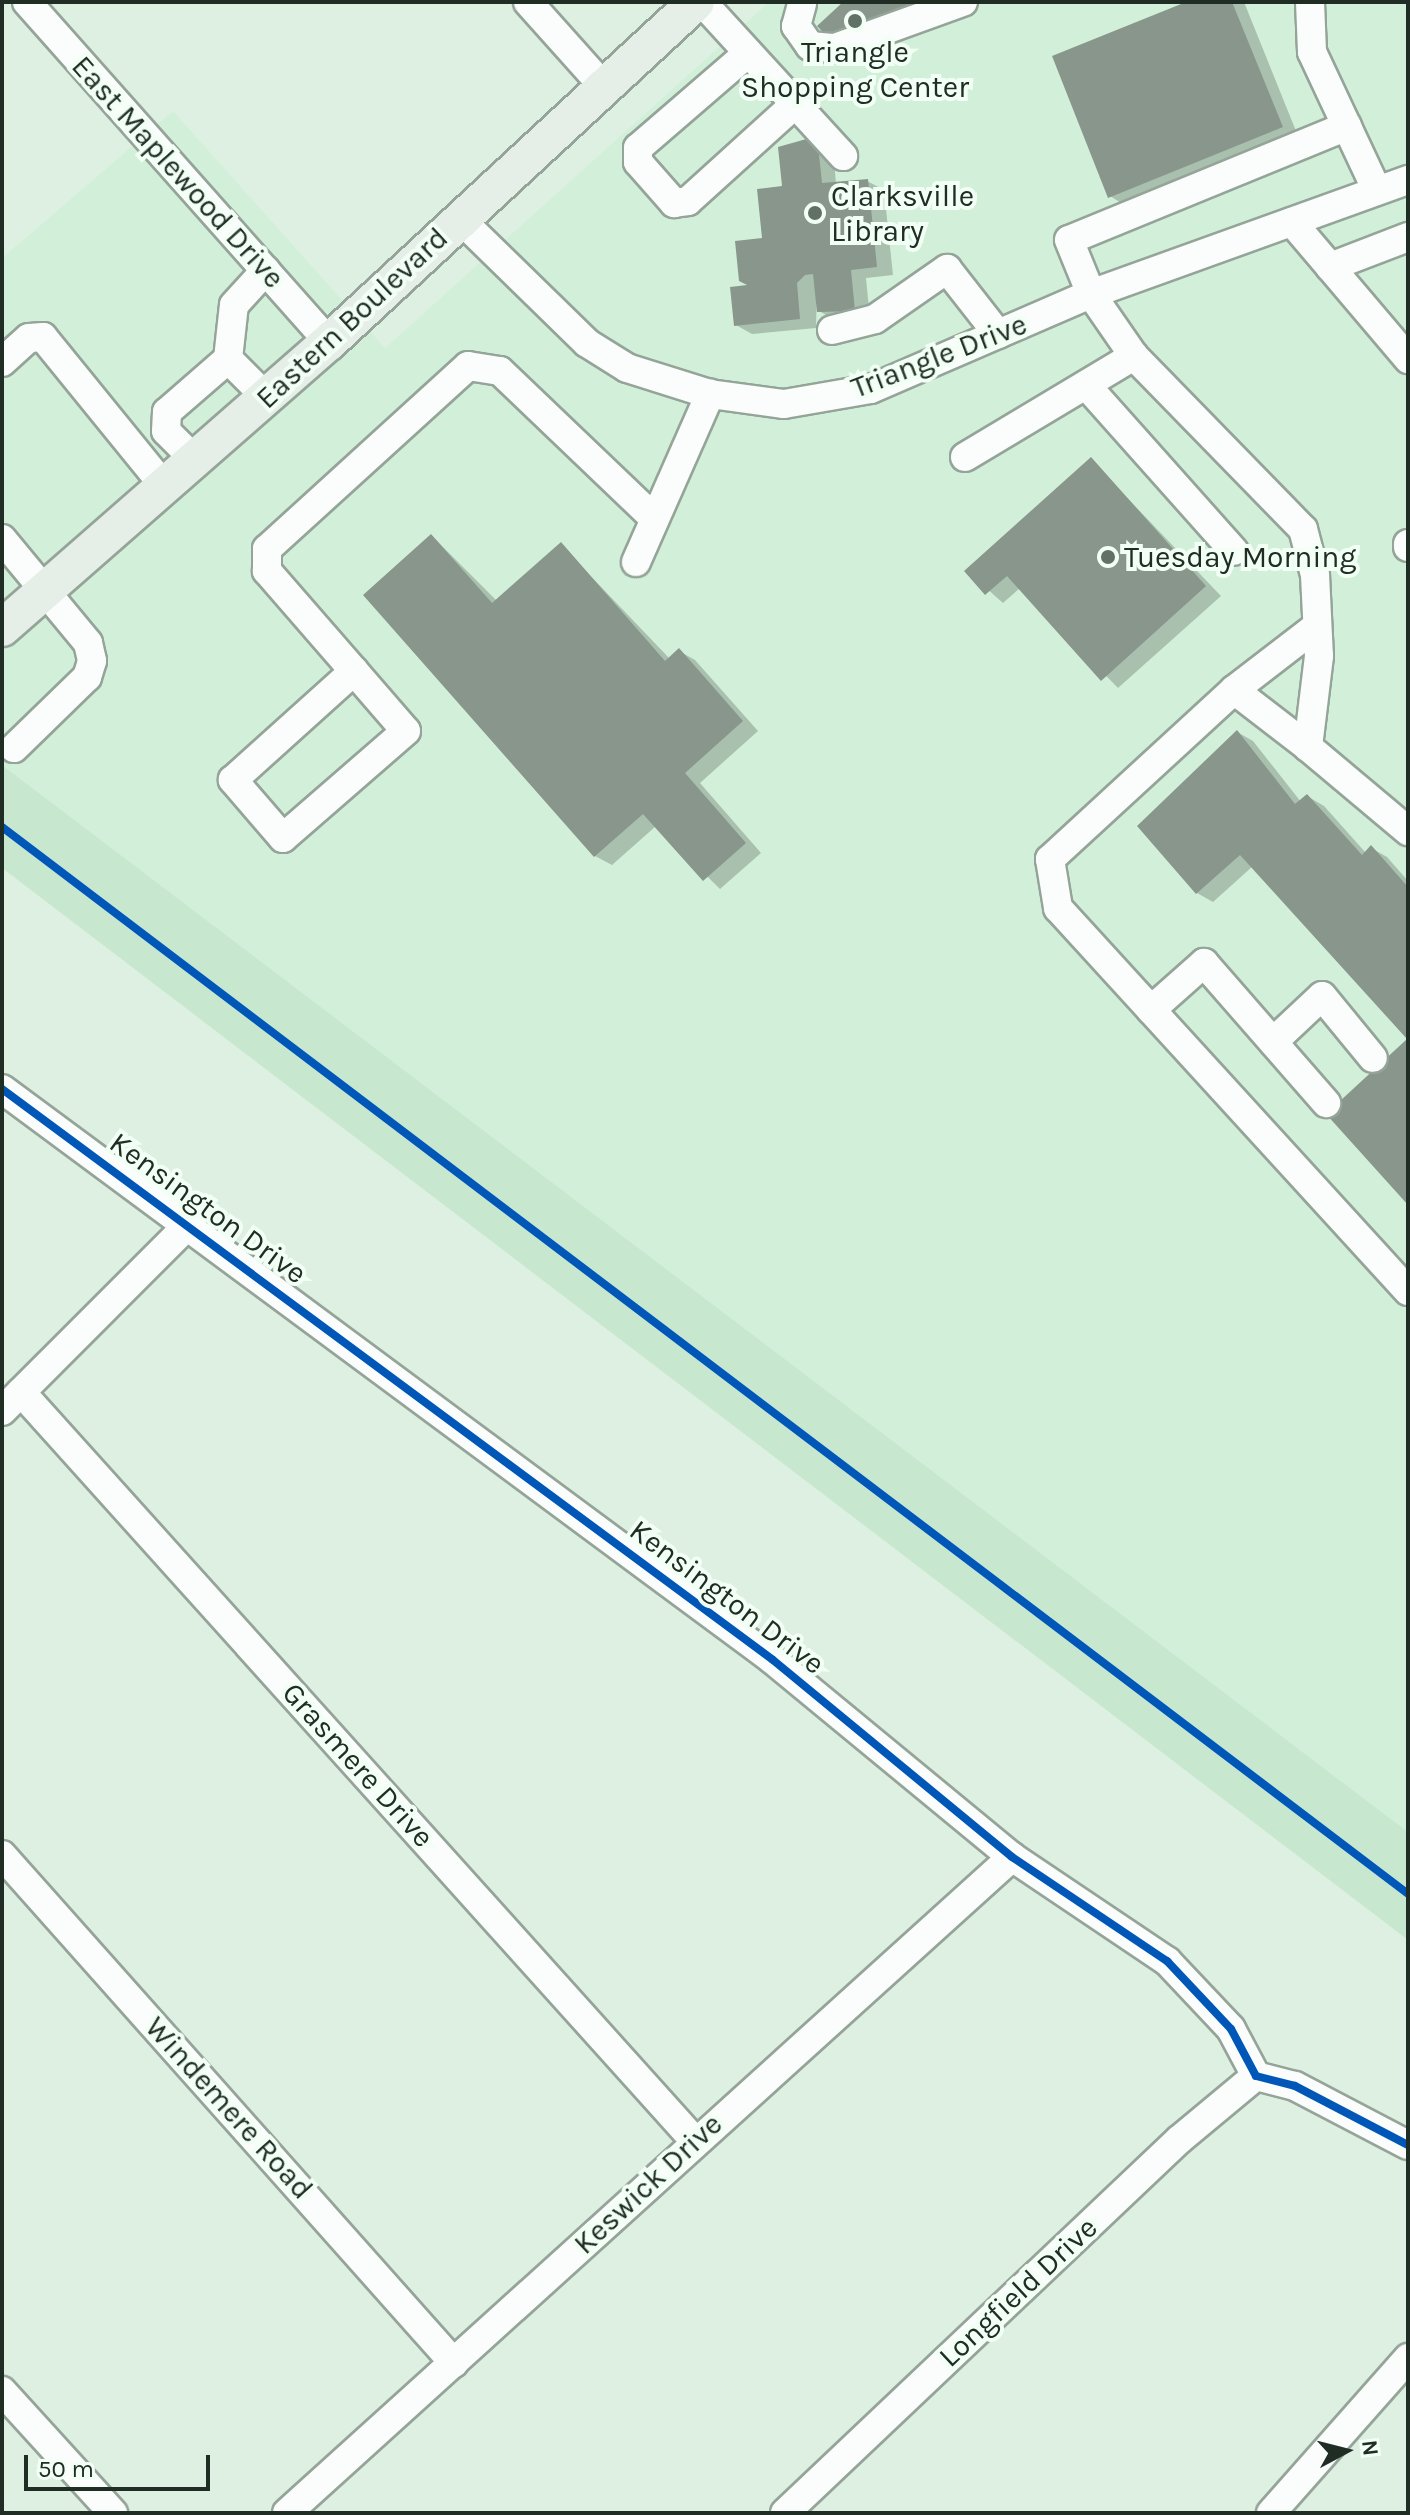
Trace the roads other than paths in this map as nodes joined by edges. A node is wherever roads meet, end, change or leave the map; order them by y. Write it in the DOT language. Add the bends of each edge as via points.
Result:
graph roads {
  1 [pos="27,2"];
  2 [pos="528,2"];
  3 [pos="699,2"];
  4 [pos="963,2"];
  5 [pos="1310,2"];
  6 [pos="802,3"];
  7 [pos="748,53"];
  8 [pos="604,87"];
  9 [pos="795,104"];
  10 [pos="1347,126"];
  11 [pos="843,156"];
  12 [pos="1408,180"];
  13 [pos="1377,191"];
  14 [pos="460,219"];
  15 [pos="1292,222"];
  16 [pos="1408,237"];
  17 [pos="1330,267"];
  18 [pos="266,270"];
  19 [pos="1091,294"];
  20 [pos="832,330"];
  21 [pos="998,334"];
  22 [pos="329,342"];
  23 [pos="1134,356"];
  24 [pos="228,359"];
  25 [pos="1408,359"];
  26 [pos="2,362"];
  27 [pos="1086,385"];
  28 [pos="710,394"];
  29 [pos="266,397"];
  30 [pos="965,457"];
  31 [pos="196,461"];
  32 [pos="165,487"];
  33 [pos="655,519"];
  34 [pos="2,539"];
  35 [pos="1234,551"];
  36 [pos="636,562"];
  37 [pos="45,589"];
  38 [pos="1317,626"];
  39 [pos="2,628"];
  40 [pos="354,671"];
  41 [pos="1234,690"];
  42 [pos="1308,747"];
  43 [pos="14,748"];
  44 [pos="1408,831"];
  45 [pos="1151,1010"];
  46 [pos="1273,1042"];
  47 [pos="1373,1058"];
  48 [pos="2,1089"];
  49 [pos="1326,1103"];
  50 [pos="190,1223"];
  51 [pos="1408,1291"];
  52 [pos="12,1401"];
  53 [pos="2,1855"];
  54 [pos="1012,1857"];
  55 [pos="1256,2076"];
  56 [pos="694,2140"];
  57 [pos="1408,2145"];
  58 [pos="1408,2358"];
  59 [pos="454,2363"];
  60 [pos="2,2391"];
  61 [pos="113,2513"];
  62 [pos="287,2513"];
  63 [pos="785,2513"];
  64 [pos="1271,2513"];
  1 -- 18 [label="street, East Maplewood Drive"];
  2 -- 8 [label="street"];
  3 -- 7 [label="street"];
  3 -- 8 [label="main road, Eastern Boulevard"];
  4 -- 6 [label="street" via="835,48 810,46 796,26"];
  5 -- 10 [label="street" via="1312,52"];
  7 -- 9 [label="street"];
  7 -- 9 [label="street" via="638,148 638,162 674,203 688,201"];
  8 -- 14 [label="main road, Eastern Boulevard"];
  9 -- 11 [label="street"];
  10 -- 13 [label="street"];
  10 -- 19 [label="street" via="1069,240"];
  12 -- 13 [label="street, Triangle Drive"];
  13 -- 15 [label="street, Triangle Drive"];
  14 -- 22 [label="main road, Eastern Boulevard"];
  14 -- 28 [label="street, Triangle Drive" via="587,343 627,368"];
  15 -- 17 [label="street"];
  15 -- 19 [label="street, Triangle Drive"];
  16 -- 17 [label="street"];
  17 -- 25 [label="street"];
  18 -- 22 [label="street, East Maplewood Drive"];
  18 -- 24 [label="street" via="234,305"];
  19 -- 21 [label="street, Triangle Drive"];
  19 -- 23 [label="street"];
  20 -- 21 [label="street" via="875,319 947,269"];
  21 -- 28 [label="street, Triangle Drive" via="871,389 784,404"];
  22 -- 29 [label="main road, Eastern Boulevard"];
  23 -- 27 [label="street"];
  23 -- 38 [label="street" via="1303,529"];
  24 -- 29 [label="street"];
  24 -- 31 [label="street" via="167,412 166,431"];
  26 -- 32 [label="street" via="29,338 43,337"];
  27 -- 30 [label="street"];
  27 -- 35 [label="street"];
  28 -- 33 [label="street"];
  29 -- 31 [label="main road, Eastern Boulevard"];
  31 -- 32 [label="main road, Eastern Boulevard"];
  32 -- 37 [label="main road, Eastern Boulevard"];
  33 -- 36 [label="street"];
  33 -- 40 [label="street" via="500,371 468,366 267,549 267,571"];
  34 -- 37 [label="street"];
  37 -- 39 [label="main road, Eastern Boulevard"];
  37 -- 43 [label="street" via="88,643 92,661 87,677"];
  38 -- 41 [label="street"];
  38 -- 42 [label="street"];
  40 -- 40 [label="street" via="233,780 283,838 406,731"];
  41 -- 42 [label="street"];
  41 -- 45 [label="street" via="1050,859 1058,908"];
  42 -- 44 [label="street"];
  45 -- 46 [label="street" via="1204,963"];
  45 -- 51 [label="street"];
  46 -- 47 [label="street" via="1322,996"];
  46 -- 49 [label="street"];
  48 -- 50 [label="street, Kensington Drive"];
  50 -- 52 [label="street"];
  50 -- 54 [label="street, Kensington Drive" via="773,1660"];
  52 -- 56 [label="street, Grasmere Drive"];
  53 -- 59 [label="street, Windemere Road"];
  54 -- 55 [label="street, Kensington Drive" via="1167,1961 1231,2029"];
  54 -- 56 [label="street, Keswick Drive"];
  55 -- 57 [label="street" via="1295,2086"];
  55 -- 63 [label="street, Longfield Drive" via="1180,2139"];
  56 -- 59 [label="street, Keswick Drive"];
  58 -- 64 [label="street"];
  59 -- 62 [label="street, Keswick Drive"];
  60 -- 61 [label="street"];
}
